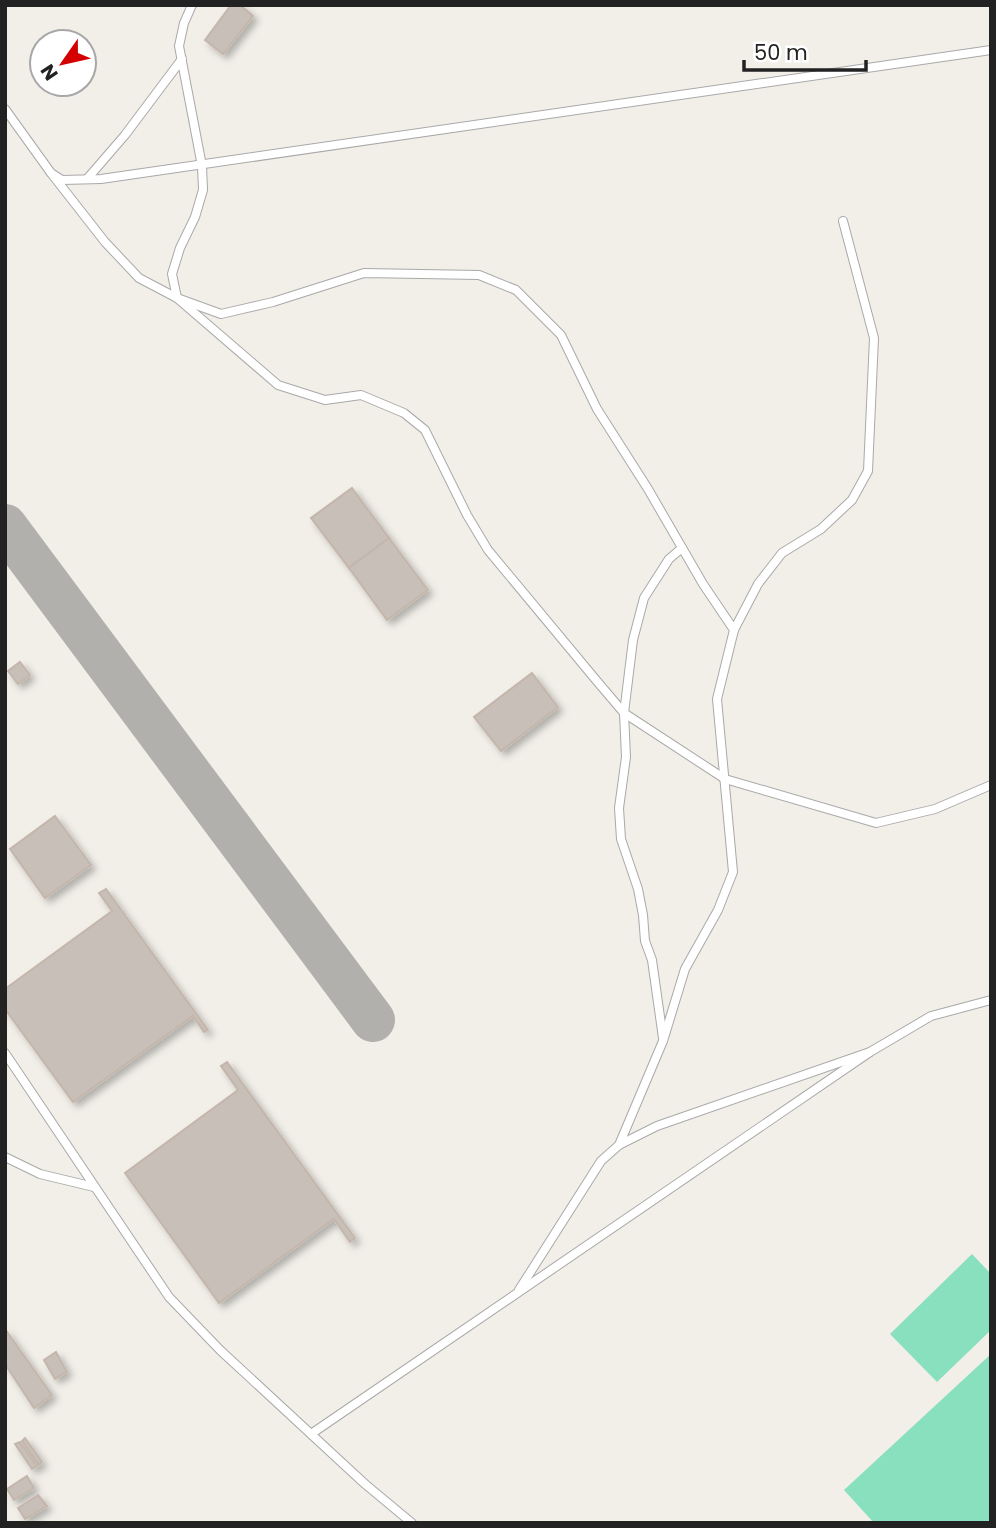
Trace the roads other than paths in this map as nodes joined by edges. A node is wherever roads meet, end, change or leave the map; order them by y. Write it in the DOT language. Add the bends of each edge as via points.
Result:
graph roads {
  1 [pos="192,5"];
  2 [pos="991,50"];
  3 [pos="181,59"];
  4 [pos="5,109"];
  5 [pos="202,166"];
  6 [pos="51,173"];
  7 [pos="88,179"];
  8 [pos="843,221"];
  9 [pos="177,298"];
  10 [pos="682,548"];
  11 [pos="734,630"];
  12 [pos="624,713"];
  13 [pos="725,779"];
  14 [pos="991,785"];
  15 [pos="991,1000"];
  16 [pos="663,1041"];
  17 [pos="870,1052"];
  18 [pos="5,1054"];
  19 [pos="619,1145"];
  20 [pos="5,1157"];
  21 [pos="94,1187"];
  22 [pos="517,1293"];
  23 [pos="311,1434"];
  24 [pos="412,1523"];
  1 -- 3 [label="lane" via="181,35"];
  2 -- 5 [label="lane"];
  3 -- 5 [label="lane"];
  3 -- 7 [label="lane"];
  4 -- 6 [label="lane"];
  5 -- 7 [label="lane"];
  5 -- 9 [label="lane" via="203,190 172,274"];
  6 -- 7 [label="lane" via="62,180"];
  6 -- 9 [label="lane" via="139,278"];
  8 -- 11 [label="lane" via="874,338 868,471 852,500 821,529 782,553 758,584"];
  9 -- 10 [label="lane" via="222,314 364,273 479,275 516,290 561,335 597,409"];
  9 -- 12 [label="lane" via="278,385 325,400 361,396 404,413 425,430 488,550"];
  10 -- 11 [label="lane"];
  10 -- 12 [label="lane" via="669,559 644,598 633,640"];
  11 -- 13 [label="lane" via="718,699"];
  12 -- 13 [label="lane"];
  12 -- 16 [label="lane" via="621,839 638,889"];
  13 -- 14 [label="lane" via="876,823 935,809"];
  13 -- 16 [label="lane" via="733,872 685,969"];
  15 -- 17 [label="lane" via="931,1016"];
  16 -- 19 [label="lane"];
  17 -- 19 [label="lane" via="657,1126"];
  17 -- 22 [label="lane"];
  18 -- 21 [label="lane"];
  19 -- 22 [label="lane" via="601,1161"];
  20 -- 21 [label="lane" via="40,1174"];
  21 -- 23 [label="lane" via="176,1304"];
  22 -- 23 [label="lane"];
  23 -- 24 [label="lane"];
}
